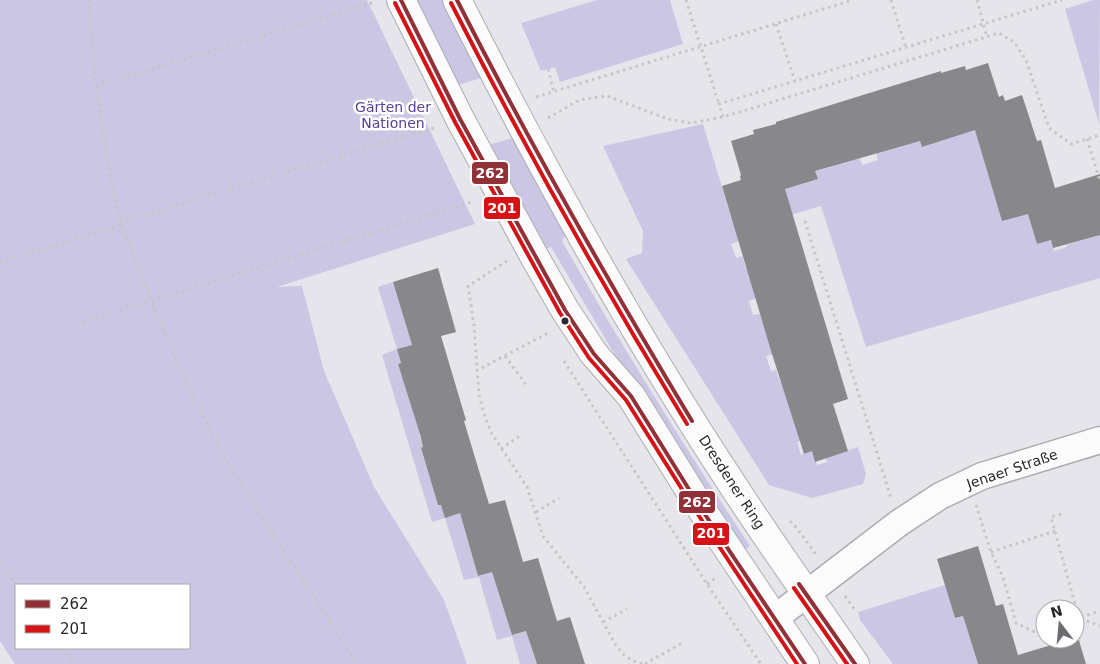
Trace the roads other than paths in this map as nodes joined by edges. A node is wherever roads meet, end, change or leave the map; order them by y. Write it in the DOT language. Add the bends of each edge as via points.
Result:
graph roads {
  1 [pos="457,0"];
  2 [pos="388,1"];
  3 [pos="1100,440"];
  4 [pos="807,595"];
  5 [pos="775,618"];
  6 [pos="805,664"];
  7 [pos="855,664"];
  1 -- 4 [label="street, Dresdener Ring" via="509,103 601,270 734,488"];
  2 -- 5 [label="street" via="446,127 534,256 576,328 630,396"];
  3 -- 4 [label="street, Jenaer Straße" via="982,476 940,496 899,523"];
  4 -- 5 [label="street"];
  4 -- 7 [label="street, Dresdener Ring"];
  5 -- 6 [label="street"];
}
